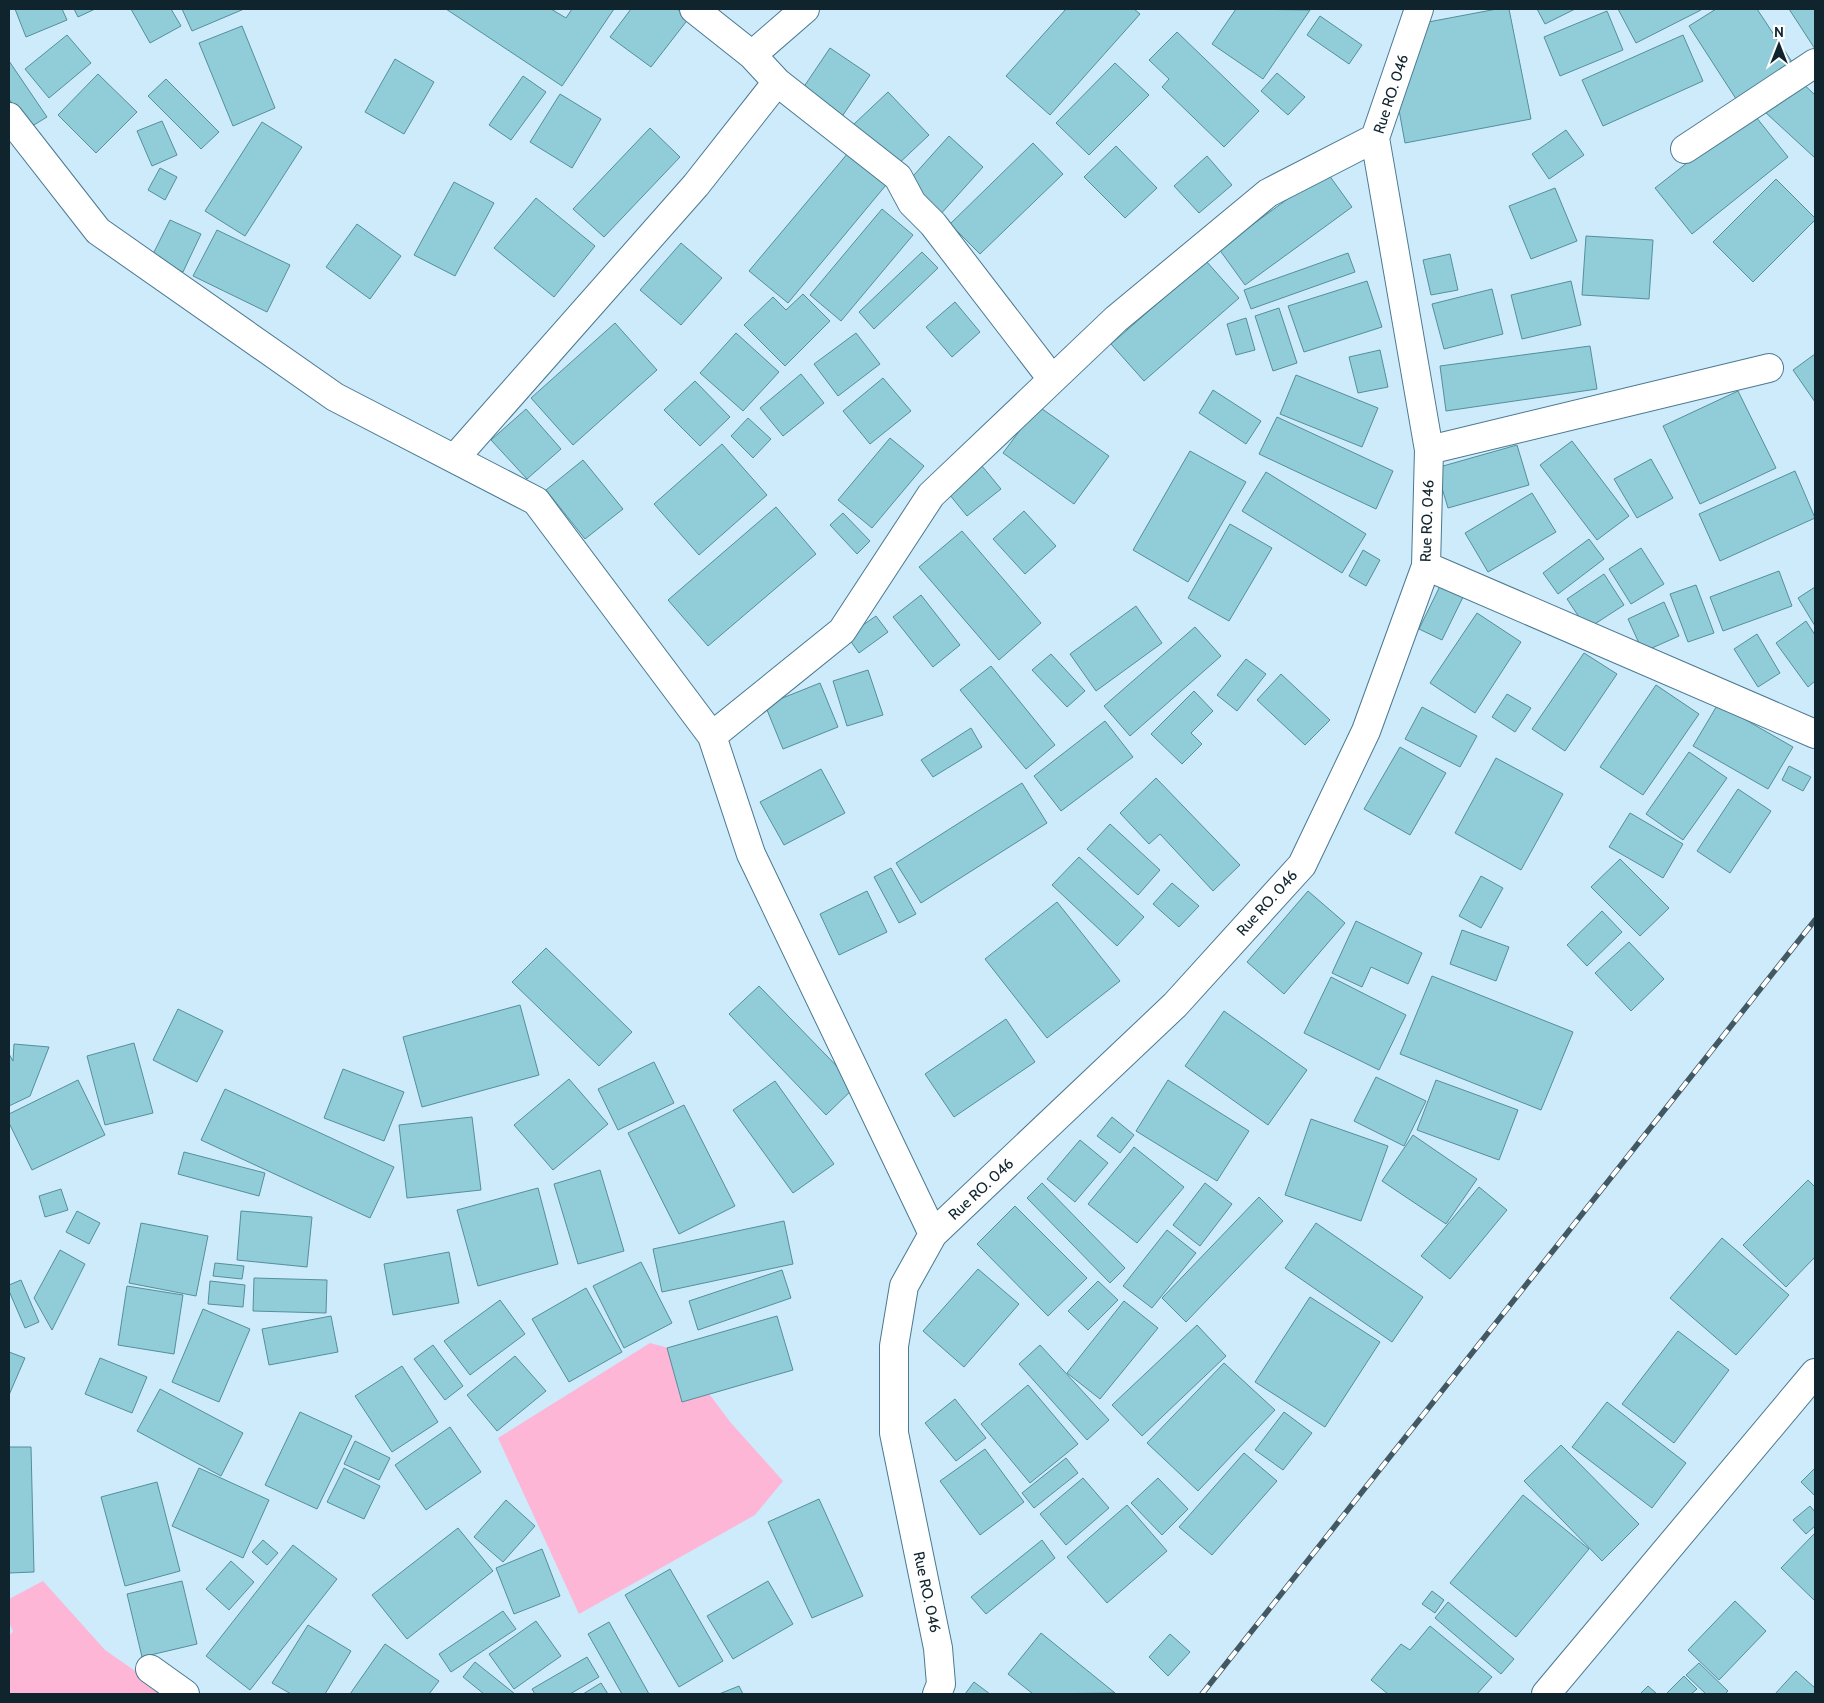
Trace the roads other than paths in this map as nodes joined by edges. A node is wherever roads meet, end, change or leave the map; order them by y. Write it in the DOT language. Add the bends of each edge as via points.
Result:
graph roads {
  1 [pos="694,9"];
  2 [pos="805,9"];
  3 [pos="1419,9"];
  4 [pos="752,55"];
  5 [pos="1815,62"];
  6 [pos="777,82"];
  7 [pos="9,117"];
  8 [pos="1375,138"];
  9 [pos="1684,149"];
  10 [pos="1769,368"];
  11 [pos="1052,380"];
  12 [pos="1429,450"];
  13 [pos="455,458"];
  14 [pos="1426,566"];
  15 [pos="1815,734"];
  16 [pos="712,736"];
  17 [pos="933,1234"];
  18 [pos="1815,1374"];
  19 [pos="150,1669"];
  20 [pos="185,1694"];
  21 [pos="938,1694"];
  22 [pos="1546,1694"];
  1 -- 4 [label="street"];
  2 -- 4 [label="street"];
  3 -- 8 [label="street, Rue RO. 046"];
  4 -- 6 [label="street"];
  5 -- 9 [label="street"];
  6 -- 11 [label="street" via="898,177 912,203 932,224"];
  6 -- 13 [label="street" via="696,185"];
  7 -- 13 [label="street" via="98,232 334,397"];
  8 -- 11 [label="street" via="1268,193 1116,319"];
  8 -- 12 [label="street, Rue RO. 046"];
  10 -- 12 [label="street"];
  11 -- 16 [label="street" via="931,495 842,631"];
  12 -- 14 [label="street, Rue RO. 046"];
  13 -- 16 [label="street" via="536,501"];
  14 -- 15 [label="street"];
  14 -- 17 [label="street, Rue RO. 046" via="1366,731 1302,865 1175,1005"];
  16 -- 17 [label="street" via="751,854"];
  17 -- 21 [label="street, Rue RO. 046" via="904,1286 894,1346 894,1433 938,1648 941,1684"];
  18 -- 22 [label="street"];
  19 -- 20 [label="street"];
}
